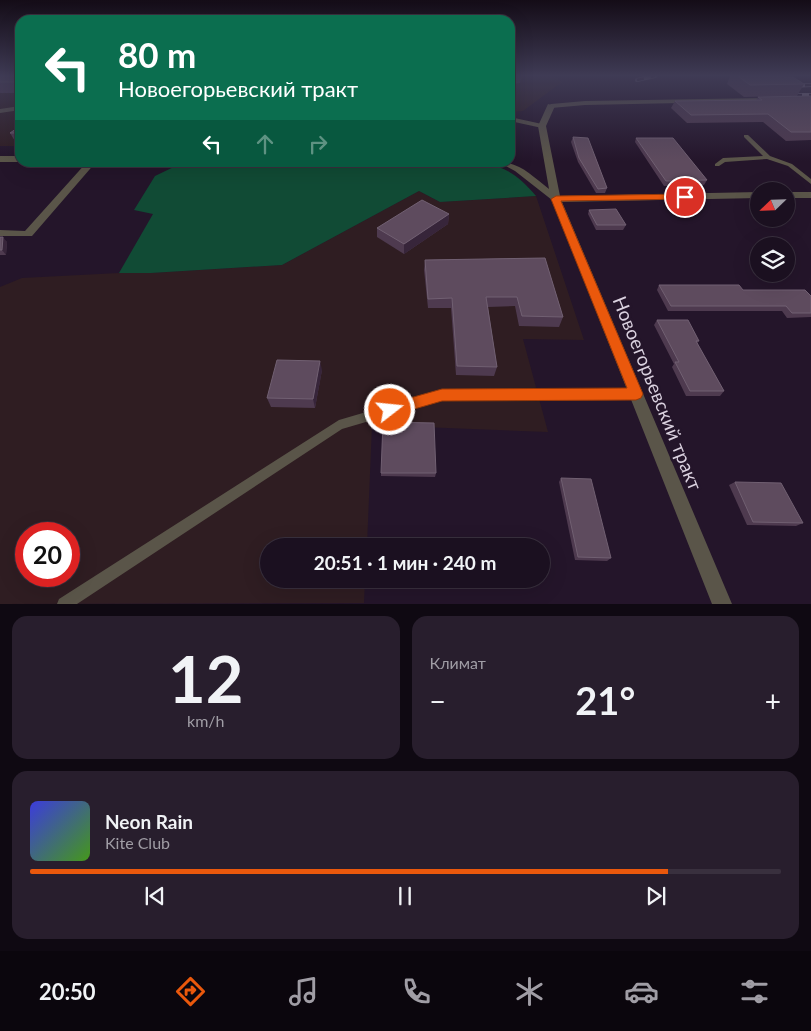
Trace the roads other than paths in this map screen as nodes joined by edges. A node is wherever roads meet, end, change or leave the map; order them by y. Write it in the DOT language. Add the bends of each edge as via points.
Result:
graph roads {
  1 [pos="572,104"];
  2 [pos="551,106"];
  3 [pos="15,108"];
  4 [pos="0,110"];
  5 [pos="515,120"];
  6 [pos="542,126"];
  7 [pos="746,136"];
  8 [pos="768,157"];
  9 [pos="0,159"];
  10 [pos="15,159"];
  11 [pos="717,165"];
  12 [pos="88,167"];
  13 [pos="513,167"];
  14 [pos="811,182"];
  15 [pos="811,194"];
  16 [pos="750,195"];
  17 [pos="795,195"];
  18 [pos="556,199"];
  19 [pos="0,234"];
  20 [pos="636,394"];
  21 [pos="64,604"];
  22 [pos="722,604"];
  1 -- 2 [label="lane"];
  2 -- 6 [label="street"];
  3 -- 4 [label="lane"];
  5 -- 6 [label="lane"];
  6 -- 18 [label="street, Новоегорьевский тракт"];
  7 -- 8 [label="lane"];
  8 -- 11 [label="lane" via="723,160"];
  8 -- 14 [label="lane" via="790,165"];
  9 -- 10 [label="street"];
  12 -- 19 [label="street" via="28,234"];
  13 -- 18 [label="street, Новоегорьевский тракт"];
  15 -- 17 [label="street"];
  16 -- 18 [label="street"];
  18 -- 20 [label="street, Новоегорьевский тракт"];
  20 -- 21 [label="lane" via="442,395 339,425"];
  20 -- 22 [label="street, Новоегорьевский тракт"];
}
